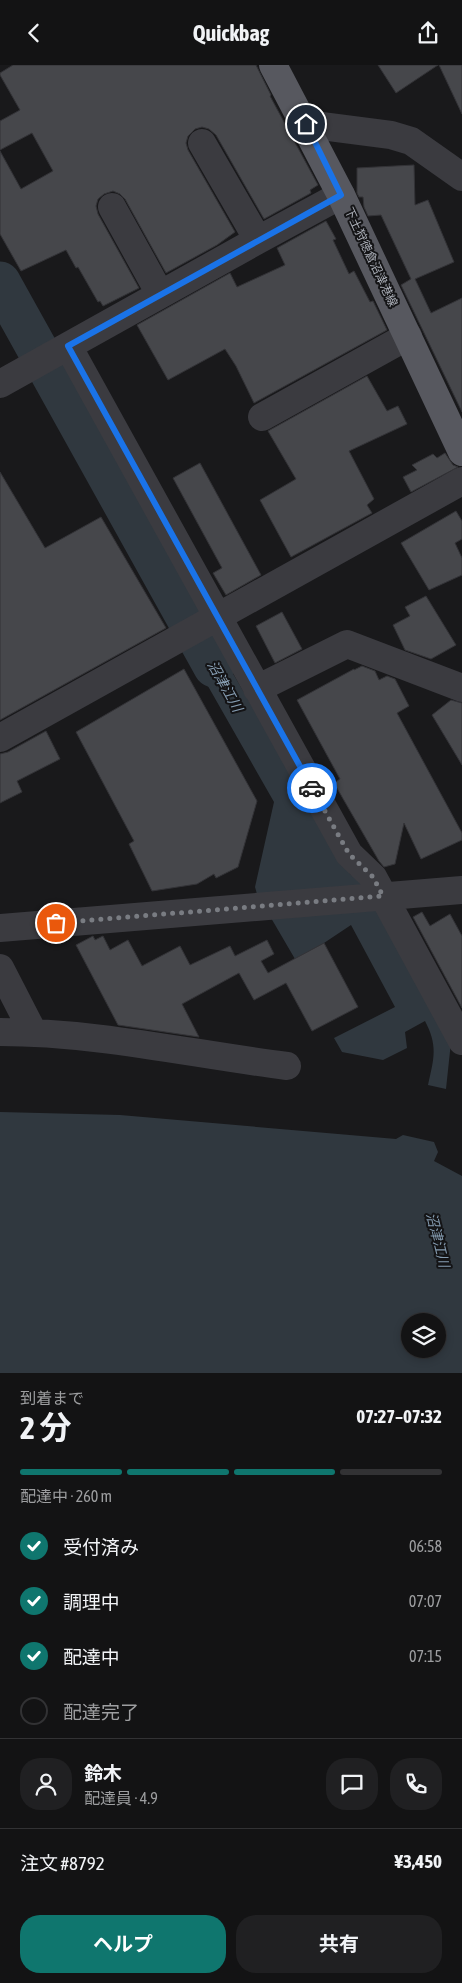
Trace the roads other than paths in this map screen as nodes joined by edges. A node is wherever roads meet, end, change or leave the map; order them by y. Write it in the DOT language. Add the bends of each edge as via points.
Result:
graph roads {
  1 [pos="273,65"];
  2 [pos="306,124"];
  3 [pos="202,143"];
  4 [pos="462,177"];
  5 [pos="341,195"];
  6 [pos="112,207"];
  7 [pos="258,240"];
  8 [pos="160,294"];
  9 [pos="408,336"];
  10 [pos="68,346"];
  11 [pos="0,384"];
  12 [pos="262,417"];
  13 [pos="462,452"];
  14 [pos="462,481"];
  15 [pos="218,618"];
  16 [pos="462,688"];
  17 [pos="257,689"];
  18 [pos="0,738"];
  19 [pos="462,890"];
  20 [pos="383,896"];
  21 [pos="0,928"];
  22 [pos="0,968"];
  23 [pos="454,1009"];
  24 [pos="32,1028"];
  25 [pos="0,1032"];
  26 [pos="462,1041"];
  27 [pos="286,1066"];
  1 -- 2 [label="main road, 下土狩徳倉沼津港線"];
  2 -- 4 [label="street" via="391,135 411,141"];
  2 -- 5 [label="main road, 下土狩徳倉沼津港線"];
  3 -- 7 [label="street"];
  5 -- 7 [label="street"];
  5 -- 9 [label="main road, 下土狩徳倉沼津港線"];
  6 -- 8 [label="street"];
  7 -- 8 [label="street"];
  8 -- 10 [label="street"];
  9 -- 12 [label="street"];
  9 -- 13 [label="main road, 下土狩徳倉沼津港線"];
  10 -- 11 [label="street"];
  10 -- 15 [label="street"];
  14 -- 15 [label="street"];
  15 -- 17 [label="street"];
  15 -- 18 [label="street"];
  16 -- 17 [label="street" via="347,644"];
  17 -- 20 [label="street" via="349,854 373,877"];
  19 -- 20 [label="street"];
  20 -- 21 [label="street"];
  20 -- 23 [label="street"];
  22 -- 24 [label="street"];
  23 -- 26 [label="street"];
  24 -- 25 [label="street"];
  24 -- 27 [label="street"];
}
